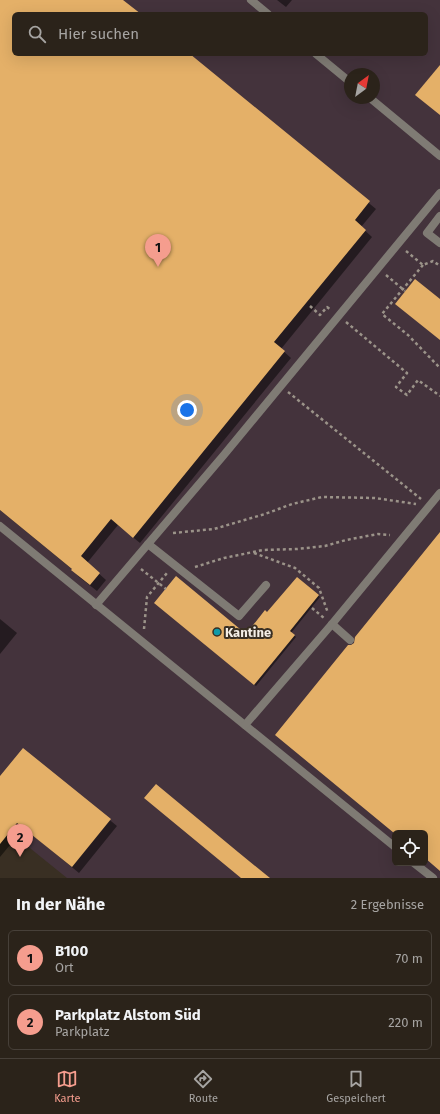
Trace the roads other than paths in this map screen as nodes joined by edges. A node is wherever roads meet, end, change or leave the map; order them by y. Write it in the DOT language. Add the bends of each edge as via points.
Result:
graph roads {
  1 [pos="251,0"];
  2 [pos="266,12"];
  3 [pos="318,56"];
  4 [pos="344,77"];
  5 [pos="377,104"];
  6 [pos="440,156"];
  7 [pos="440,193"];
  8 [pos="440,216"];
  9 [pos="440,243"];
  10 [pos="440,493"];
  11 [pos="0,526"];
  12 [pos="148,544"];
  13 [pos="266,585"];
  14 [pos="96,605"];
  15 [pos="332,624"];
  16 [pos="350,640"];
  17 [pos="244,725"];
  18 [pos="392,846"];
  19 [pos="418,866"];
  20 [pos="433,878"];
  1 -- 2 [label="lane"];
  3 -- 4 [label="lane"];
  5 -- 6 [label="lane"];
  7 -- 12 [label="lane"];
  8 -- 9 [label="lane" via="427,233"];
  10 -- 15 [label="lane"];
  11 -- 14 [label="lane"];
  12 -- 13 [label="lane" via="239,616"];
  12 -- 14 [label="lane"];
  14 -- 17 [label="lane"];
  15 -- 16 [label="lane"];
  15 -- 17 [label="lane"];
  17 -- 18 [label="lane"];
  19 -- 20 [label="lane"];
}
